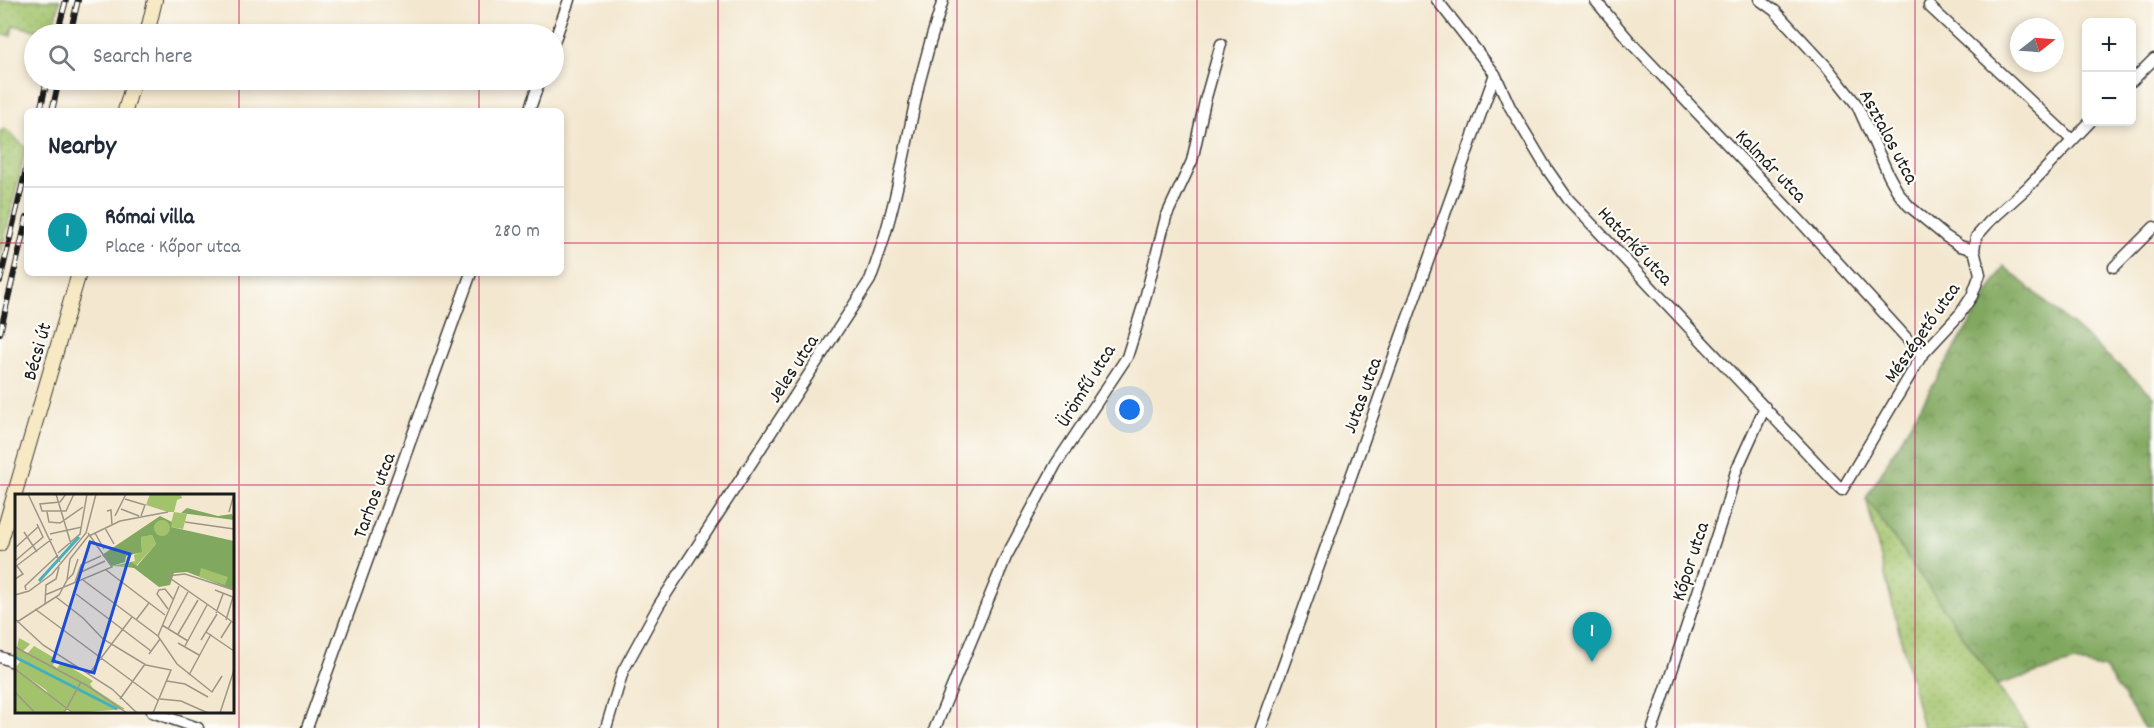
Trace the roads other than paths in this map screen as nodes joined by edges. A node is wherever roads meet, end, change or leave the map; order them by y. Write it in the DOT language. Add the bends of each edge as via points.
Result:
graph roads {
  1 [pos="155,0"];
  2 [pos="569,0"];
  3 [pos="943,0"];
  4 [pos="1437,0"];
  5 [pos="1594,0"];
  6 [pos="1760,0"];
  7 [pos="1929,6"];
  8 [pos="149,24"];
  9 [pos="560,24"];
  10 [pos="1221,44"];
  11 [pos="2154,59"];
  12 [pos="1495,74"];
  13 [pos="2136,77"];
  14 [pos="131,90"];
  15 [pos="536,90"];
  16 [pos="126,108"];
  17 [pos="530,108"];
  18 [pos="2086,126"];
  19 [pos="2072,140"];
  20 [pos="2154,227"];
  21 [pos="1974,250"];
  22 [pos="2114,267"];
  23 [pos="78,276"];
  24 [pos="470,276"];
  25 [pos="1922,355"];
  26 [pos="1765,407"];
  27 [pos="1842,490"];
  28 [pos="0,544"];
  29 [pos="0,657"];
  30 [pos="15,663"];
  31 [pos="157,713"];
  32 [pos="198,728"];
  33 [pos="307,728"];
  34 [pos="606,728"];
  35 [pos="935,728"];
  36 [pos="1261,728"];
  37 [pos="1653,728"];
  1 -- 8 [label="street"];
  2 -- 9 [label="street"];
  3 -- 34 [label="street, Jeles utca" via="920,83 906,156 870,280 660,605 623,671"];
  4 -- 12 [label="street, Határkő utca"];
  5 -- 25 [label="street, Kalmár utca"];
  6 -- 21 [label="street, Asztalos utca" via="1827,67 1857,105 1889,176 1909,207 1960,246"];
  7 -- 19 [label="street"];
  10 -- 35 [label="street, Ürömfű utca" via="1192,160 1166,217 1127,357 1056,464 1006,557"];
  11 -- 13 [label="street"];
  12 -- 26 [label="street, Határkő utca" via="1510,107 1568,198"];
  12 -- 36 [label="street, Jutas utca"];
  14 -- 16 [label="street"];
  15 -- 17 [label="street"];
  18 -- 19 [label="street"];
  19 -- 21 [label="street" via="1990,221 1976,237"];
  20 -- 22 [label="street"];
  21 -- 25 [label="street, Mészégető utca" via="1980,274 1972,296"];
  23 -- 28 [label="street, Bécsi út"];
  24 -- 33 [label="street, Tarhos utca"];
  25 -- 27 [label="street, Mészégető utca"];
  26 -- 27 [label="street, Határkő utca"];
  26 -- 37 [label="street, Kőpor utca" via="1736,471"];
  29 -- 30 [label="street"];
  31 -- 32 [label="street"];
}
